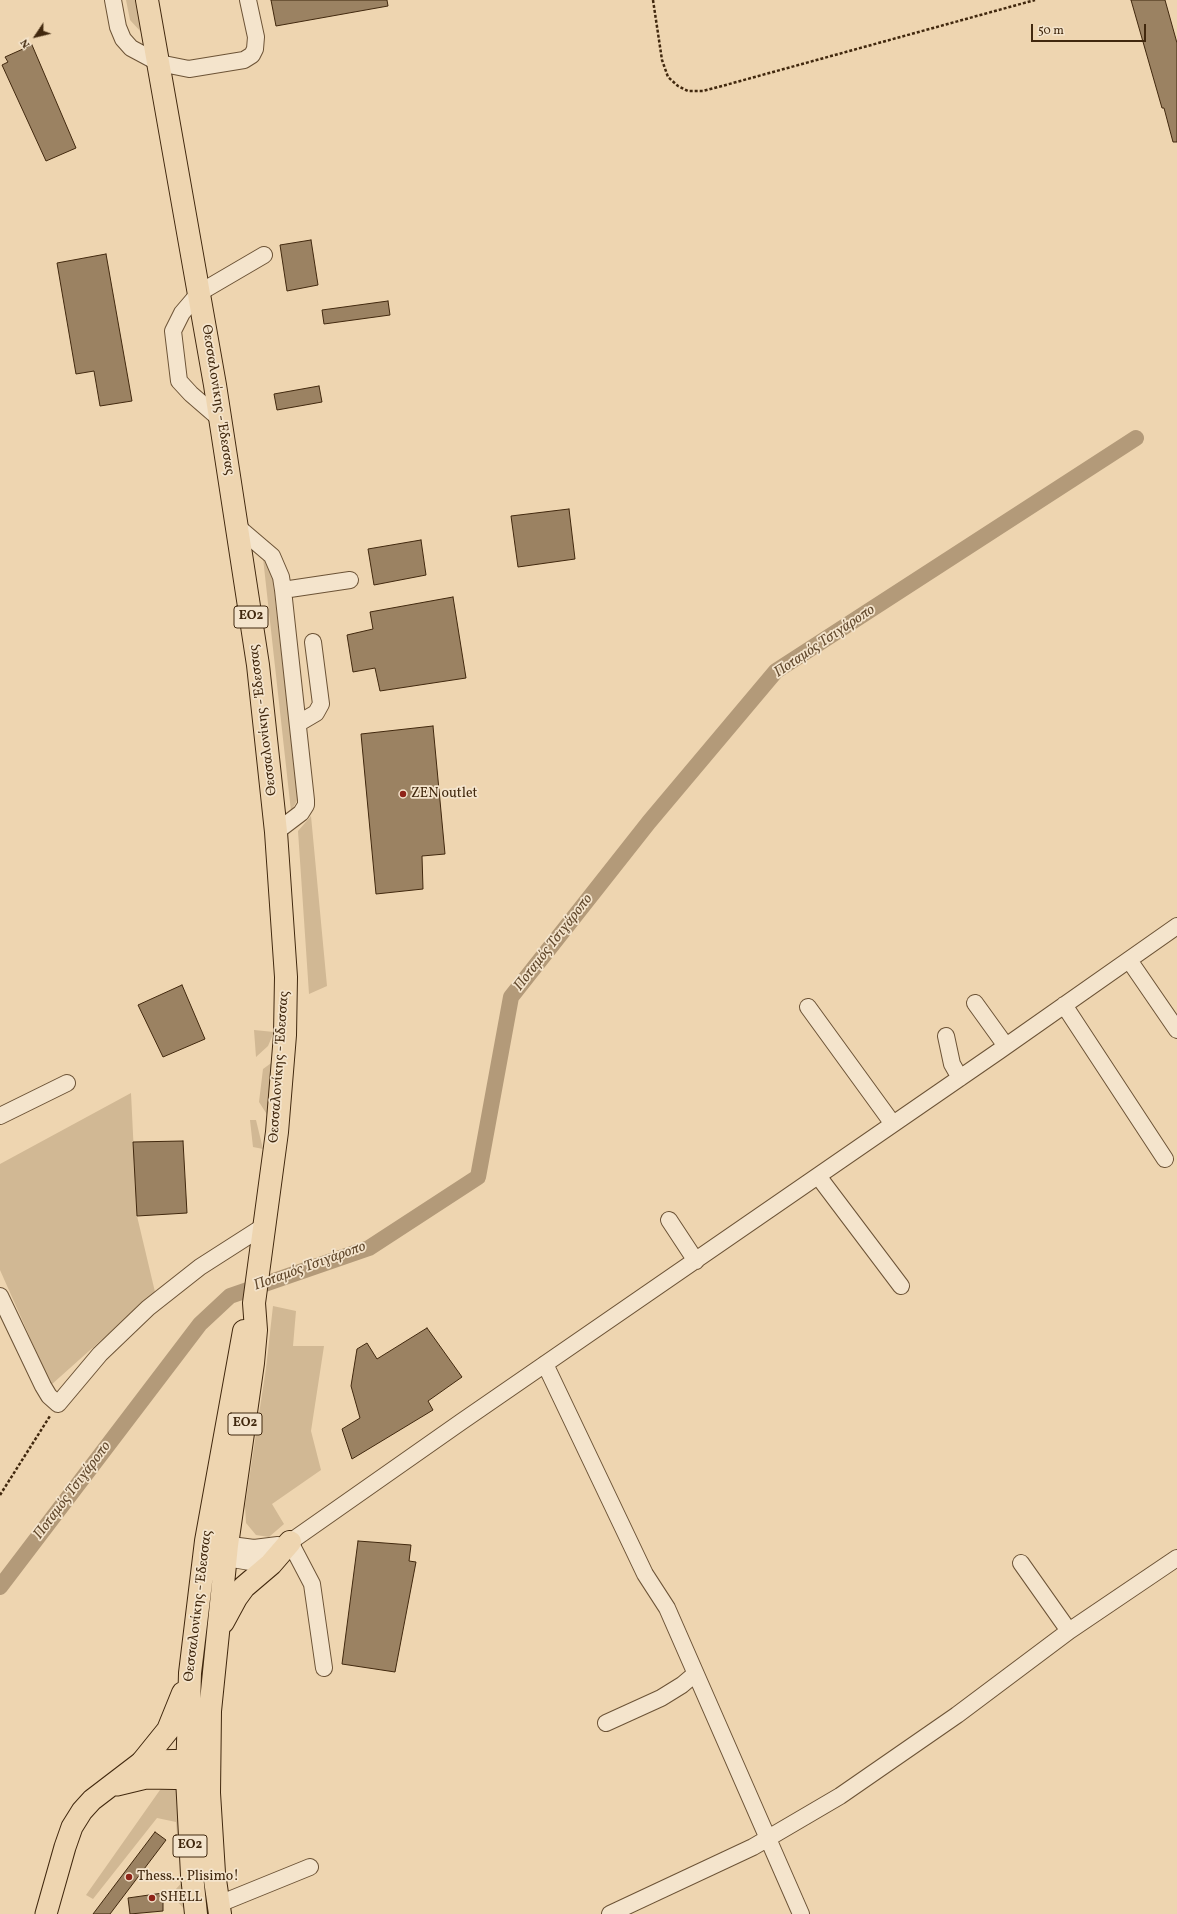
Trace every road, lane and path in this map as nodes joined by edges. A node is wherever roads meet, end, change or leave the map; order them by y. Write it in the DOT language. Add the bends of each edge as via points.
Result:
graph roads {
  1 [pos="113,0"];
  2 [pos="147,0"];
  3 [pos="248,0"];
  4 [pos="653,0"];
  5 [pos="1036,0"];
  6 [pos="158,63"];
  7 [pos="264,255"];
  8 [pos="199,293"];
  9 [pos="221,420"];
  10 [pos="238,527"];
  11 [pos="350,580"];
  12 [pos="283,590"];
  13 [pos="313,642"];
  14 [pos="299,723"];
  15 [pos="276,832"];
  16 [pos="1177,926"];
  17 [pos="1129,960"];
  18 [pos="975,1003"];
  19 [pos="1064,1005"];
  20 [pos="808,1007"];
  21 [pos="1177,1030"];
  22 [pos="946,1036"];
  23 [pos="1006,1046"];
  24 [pos="960,1078"];
  25 [pos="68,1083"];
  26 [pos="0,1116"];
  27 [pos="893,1124"];
  28 [pos="1165,1159"];
  29 [pos="818,1176"];
  30 [pos="669,1220"];
  31 [pos="263,1232"];
  32 [pos="696,1261"];
  33 [pos="900,1286"];
  34 [pos="0,1296"];
  35 [pos="254,1303"];
  36 [pos="545,1364"];
  37 [pos="58,1404"];
  38 [pos="0,1495"];
  39 [pos="290,1542"];
  40 [pos="205,1547"];
  41 [pos="226,1552"];
  42 [pos="1177,1558"];
  43 [pos="1021,1563"];
  44 [pos="218,1630"];
  45 [pos="1069,1631"];
  46 [pos="324,1668"];
  47 [pos="190,1673"];
  48 [pos="695,1674"];
  49 [pos="606,1723"];
  50 [pos="143,1761"];
  51 [pos="198,1769"];
  52 [pos="111,1786"];
  53 [pos="768,1839"];
  54 [pos="310,1867"];
  55 [pos="219,1909"];
  56 [pos="46,1914"];
  57 [pos="196,1914"];
  58 [pos="610,1914"];
  59 [pos="801,1914"];
  1 -- 6 [label="street" via="122,39 131,48"];
  2 -- 6 [label="highway, Θεσσαλονίκης - Έδεσσας / ΕΟ2"];
  3 -- 6 [label="street" via="256,37 252,55 244,60 189,69"];
  4 -- 5 [label="path" via="662,60 668,77 688,91 703,91"];
  6 -- 8 [label="highway, Θεσσαλονίκης - Έδεσσας / ΕΟ2"];
  7 -- 8 [label="street"];
  8 -- 9 [label="highway, Θεσσαλονίκης - Έδεσσας / ΕΟ2"];
  8 -- 9 [label="street" via="182,313 173,331 177,375 191,394"];
  9 -- 10 [label="highway, Θεσσαλονίκης - Έδεσσας / ΕΟ2"];
  10 -- 12 [label="street" via="272,556 280,571"];
  10 -- 15 [label="highway, Θεσσαλονίκης - Έδεσσας / ΕΟ2" via="258,665"];
  11 -- 12 [label="street"];
  12 -- 14 [label="street"];
  13 -- 14 [label="street" via="321,704 316,713"];
  14 -- 15 [label="street" via="306,804 301,813"];
  15 -- 31 [label="highway, Θεσσαλονίκης - Έδεσσας / ΕΟ2" via="286,977 285,1035 277,1132"];
  16 -- 17 [label="street"];
  17 -- 19 [label="street"];
  17 -- 21 [label="street"];
  18 -- 23 [label="street"];
  19 -- 23 [label="street"];
  19 -- 28 [label="street"];
  20 -- 27 [label="street"];
  22 -- 24 [label="street" via="952,1064"];
  23 -- 24 [label="street"];
  24 -- 27 [label="street"];
  25 -- 26 [label="street"];
  27 -- 29 [label="street"];
  29 -- 32 [label="street"];
  29 -- 33 [label="street"];
  30 -- 32 [label="street"];
  31 -- 35 [label="highway, Θεσσαλονίκης - Έδεσσας / ΕΟ2"];
  31 -- 37 [label="street" via="200,1267 148,1308 100,1354"];
  32 -- 36 [label="street"];
  34 -- 37 [label="street" via="43,1386"];
  35 -- 40 [label="highway, Θεσσαλονίκης - Έδεσσας / ΕΟ2" via="244,1326"];
  35 -- 41 [label="highway, Θεσσαλονίκης - Έδεσσας / ΕΟ2" via="254,1363"];
  36 -- 39 [label="street"];
  36 -- 48 [label="street" via="645,1574 667,1608"];
  37 -- 38 [label="path"];
  39 -- 41 [label="street"];
  39 -- 44 [label="highway" via="271,1564 244,1587"];
  39 -- 46 [label="street" via="312,1584"];
  40 -- 41 [label="street"];
  40 -- 47 [label="highway, Θεσσαλονίκης - Έδεσσας / ΕΟ2"];
  41 -- 44 [label="highway, Θεσσαλονίκης - Έδεσσας / ΕΟ2"];
  42 -- 45 [label="street"];
  43 -- 45 [label="street"];
  44 -- 51 [label="highway, Θεσσαλονίκης - Έδεσσας / ΕΟ2" via="211,1703"];
  45 -- 53 [label="street" via="896,1758 840,1796"];
  47 -- 50 [label="highway" via="168,1730"];
  47 -- 51 [label="highway, Θεσσαλονίκης - Έδεσσας / ΕΟ2"];
  48 -- 49 [label="street" via="661,1698"];
  48 -- 53 [label="street"];
  50 -- 51 [label="main road"];
  50 -- 52 [label="main road"];
  51 -- 52 [label="main road"];
  51 -- 55 [label="highway, Θεσσαλονίκης - Έδεσσας / ΕΟ2"];
  51 -- 57 [label="highway, Θεσσαλονίκης - Έδεσσας / ΕΟ2" via="192,1868"];
  52 -- 56 [label="main road" via="92,1800 72,1827"];
  53 -- 58 [label="street"];
  53 -- 59 [label="street"];
  54 -- 55 [label="street"];
}
